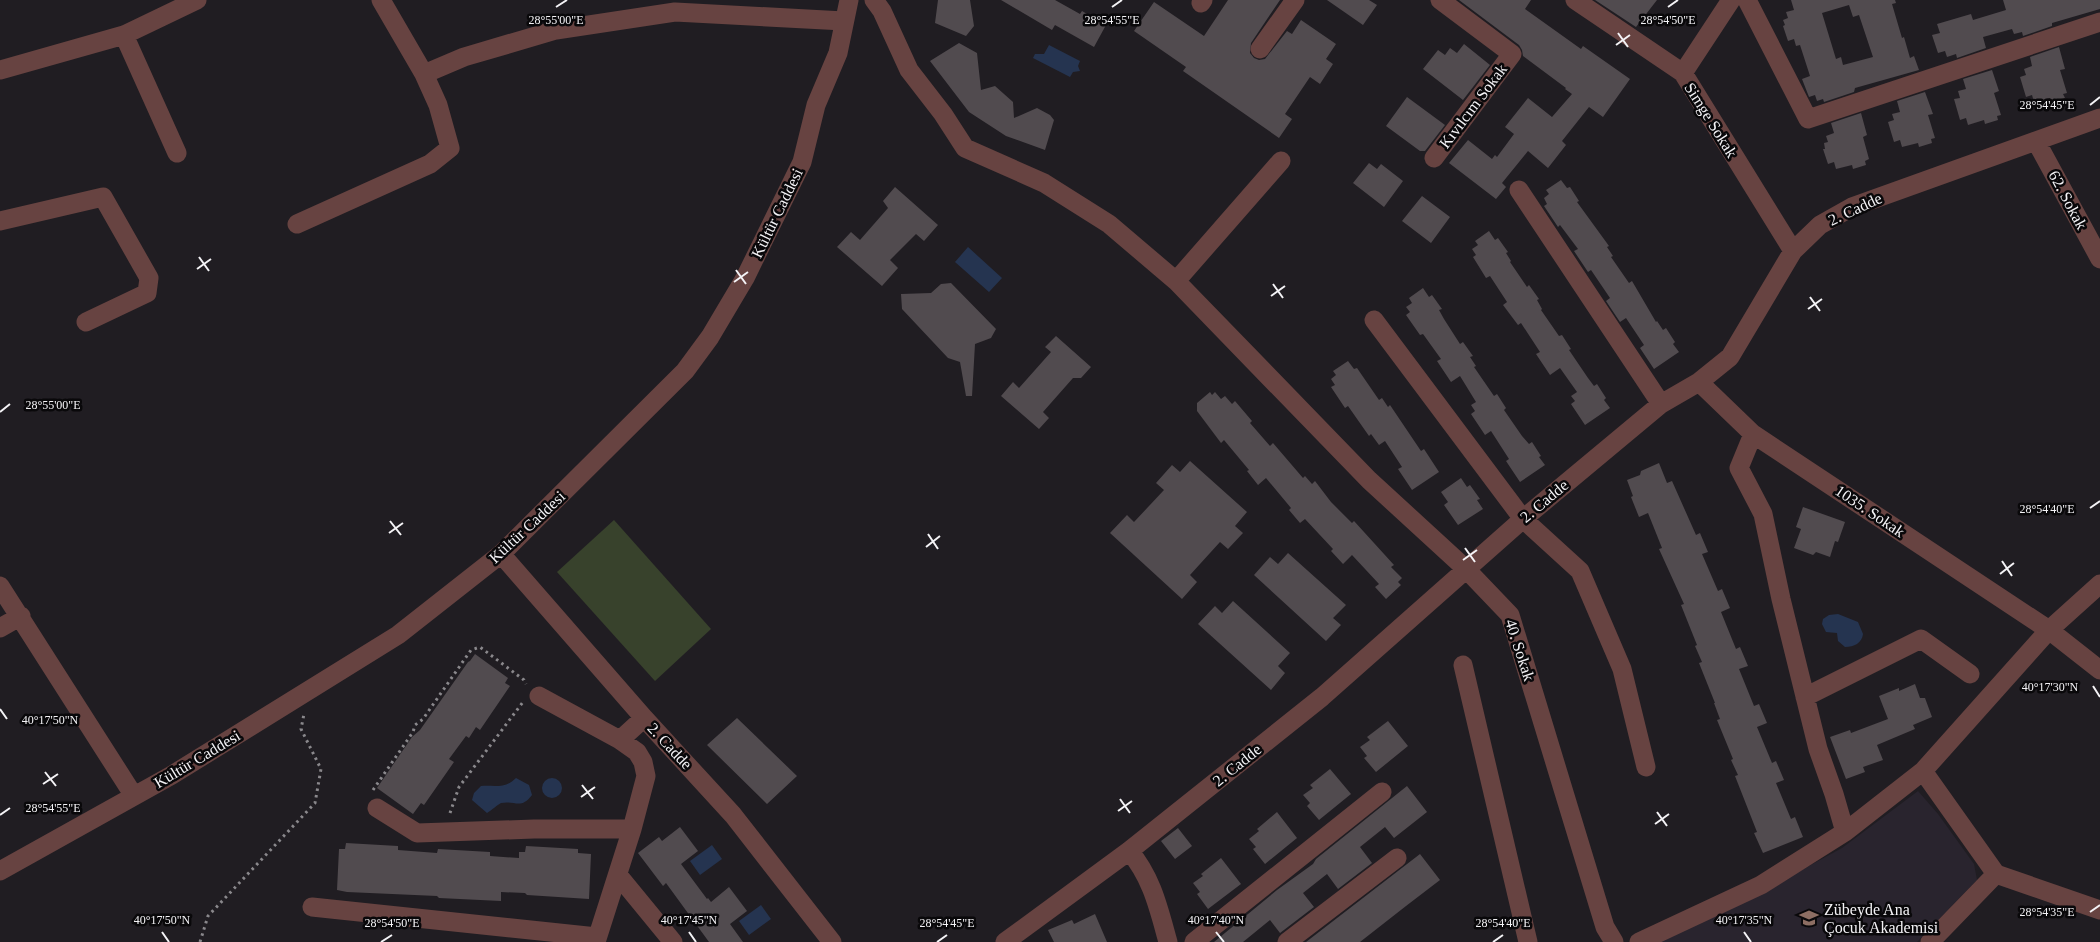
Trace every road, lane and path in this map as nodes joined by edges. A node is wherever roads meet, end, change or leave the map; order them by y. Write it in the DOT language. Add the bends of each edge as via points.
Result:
graph roads {
  1 [pos="197,0"];
  2 [pos="381,0"];
  3 [pos="849,0"];
  4 [pos="874,0"];
  5 [pos="1295,0"];
  6 [pos="1440,0"];
  7 [pos="1575,0"];
  8 [pos="1730,0"];
  9 [pos="1747,0"];
  10 [pos="705,7"];
  11 [pos="844,21"];
  12 [pos="2100,22"];
  13 [pos="124,35"];
  14 [pos="1260,49"];
  15 [pos="0,70"];
  16 [pos="1683,73"];
  17 [pos="424,74"];
  18 [pos="2100,118"];
  19 [pos="2036,141"];
  20 [pos="177,153"];
  21 [pos="1434,158"];
  22 [pos="1281,161"];
  23 [pos="1520,190"];
  24 [pos="0,221"];
  25 [pos="297,224"];
  26 [pos="1793,251"];
  27 [pos="2100,259"];
  28 [pos="1176,281"];
  29 [pos="1374,320"];
  30 [pos="86,322"];
  31 [pos="1699,382"];
  32 [pos="1661,404"];
  33 [pos="1753,434"];
  34 [pos="1523,519"];
  35 [pos="501,554"];
  36 [pos="1466,569"];
  37 [pos="2100,584"];
  38 [pos="0,586"];
  39 [pos="20,616"];
  40 [pos="0,628"];
  41 [pos="2049,630"];
  42 [pos="1463,665"];
  43 [pos="2100,670"];
  44 [pos="1970,674"];
  45 [pos="307,691"];
  46 [pos="531,695"];
  47 [pos="1805,697"];
  48 [pos="644,718"];
  49 [pos="620,740"];
  50 [pos="1646,767"];
  51 [pos="1923,771"];
  52 [pos="1382,792"];
  53 [pos="134,796"];
  54 [pos="377,808"];
  55 [pos="632,829"];
  56 [pos="443,832"];
  57 [pos="1845,832"];
  58 [pos="1129,851"];
  59 [pos="1397,858"];
  60 [pos="0,871"];
  61 [pos="1996,874"];
  62 [pos="618,876"];
  63 [pos="312,907"];
  64 [pos="2100,910"];
  65 [pos="597,940"];
  66 [pos="200,942"];
  67 [pos="673,942"];
  68 [pos="832,942"];
  69 [pos="1005,942"];
  70 [pos="1168,942"];
  71 [pos="1194,942"];
  72 [pos="1288,942"];
  73 [pos="1528,942"];
  74 [pos="1614,942"];
  75 [pos="1639,942"];
  76 [pos="1930,942"];
  1 -- 13 [label="street"];
  2 -- 17 [label="street"];
  3 -- 11 [label="street, Kültür Caddesi"];
  4 -- 28 [label="street, 40. Sokak" via="909,70 965,148 1044,183 1109,224"];
  5 -- 14 [label="street"];
  6 -- 21 [label="street, Kıvılcım Sokak" via="1512,54"];
  7 -- 16 [label="street, Simge Sokak"];
  8 -- 16 [label="street"];
  9 -- 12 [label="street" via="1808,119"];
  10 -- 11 [label="street"];
  10 -- 17 [label="street" via="556,30 464,57"];
  11 -- 35 [label="street, Kültür Caddesi" via="838,53 816,105 802,162 745,278 710,337 685,371"];
  13 -- 15 [label="street"];
  13 -- 20 [label="street"];
  16 -- 26 [label="street, Simge Sokak"];
  17 -- 25 [label="street" via="438,105 450,148 430,164"];
  18 -- 19 [label="street, 2. Cadde"];
  19 -- 26 [label="street, 2. Cadde" via="1852,207 1820,226"];
  19 -- 27 [label="street, 62. Sokak"];
  22 -- 28 [label="street"];
  23 -- 32 [label="street"];
  24 -- 30 [label="street" via="103,197 149,278 147,293"];
  26 -- 31 [label="street, 2. Cadde" via="1730,357"];
  28 -- 36 [label="street, 40. Sokak" via="1369,480"];
  29 -- 34 [label="street"];
  31 -- 32 [label="street, 2. Cadde"];
  31 -- 33 [label="street, 1035. Sokak"];
  32 -- 34 [label="street, 2. Cadde"];
  33 -- 41 [label="street, 1035. Sokak"];
  33 -- 47 [label="street" via="1739,468 1763,514"];
  34 -- 36 [label="street, 2. Cadde"];
  34 -- 50 [label="street" via="1580,571 1622,669"];
  35 -- 45 [label="street, Kültür Caddesi" via="398,635"];
  35 -- 48 [label="street, 2. Cadde"];
  36 -- 58 [label="street, 2. Cadde" via="1322,697"];
  36 -- 74 [label="street, 40. Sokak" via="1510,615 1605,927"];
  37 -- 41 [label="street"];
  38 -- 39 [label="street"];
  39 -- 40 [label="street"];
  39 -- 53 [label="street"];
  41 -- 43 [label="street, 1035. Sokak"];
  41 -- 51 [label="street"];
  42 -- 73 [label="street"];
  44 -- 47 [label="street" via="1921,639"];
  45 -- 53 [label="street, Kültür Caddesi"];
  45 -- 66 [label="path" via="302,730 321,769 315,803 208,916"];
  46 -- 49 [label="street"];
  46 -- 54 [label="path" via="524,680 480,646 471,650 423,719 415,725 372,791"];
  46 -- 56 [label="path" via="459,787"];
  47 -- 57 [label="street"];
  48 -- 49 [label="street"];
  48 -- 68 [label="street, 2. Cadde" via="733,815"];
  49 -- 55 [label="street" via="637,752 646,776"];
  51 -- 57 [label="street"];
  51 -- 61 [label="street"];
  52 -- 71 [label="street"];
  53 -- 60 [label="street, Kültür Caddesi"];
  54 -- 56 [label="street" via="417,833"];
  55 -- 56 [label="street"];
  55 -- 62 [label="street"];
  57 -- 75 [label="street" via="1761,885"];
  58 -- 69 [label="street, 2. Cadde"];
  58 -- 70 [label="street" via="1150,881"];
  59 -- 72 [label="street"];
  61 -- 64 [label="street"];
  61 -- 76 [label="street"];
  62 -- 65 [label="street"];
  62 -- 67 [label="street"];
  63 -- 65 [label="street"];
}
